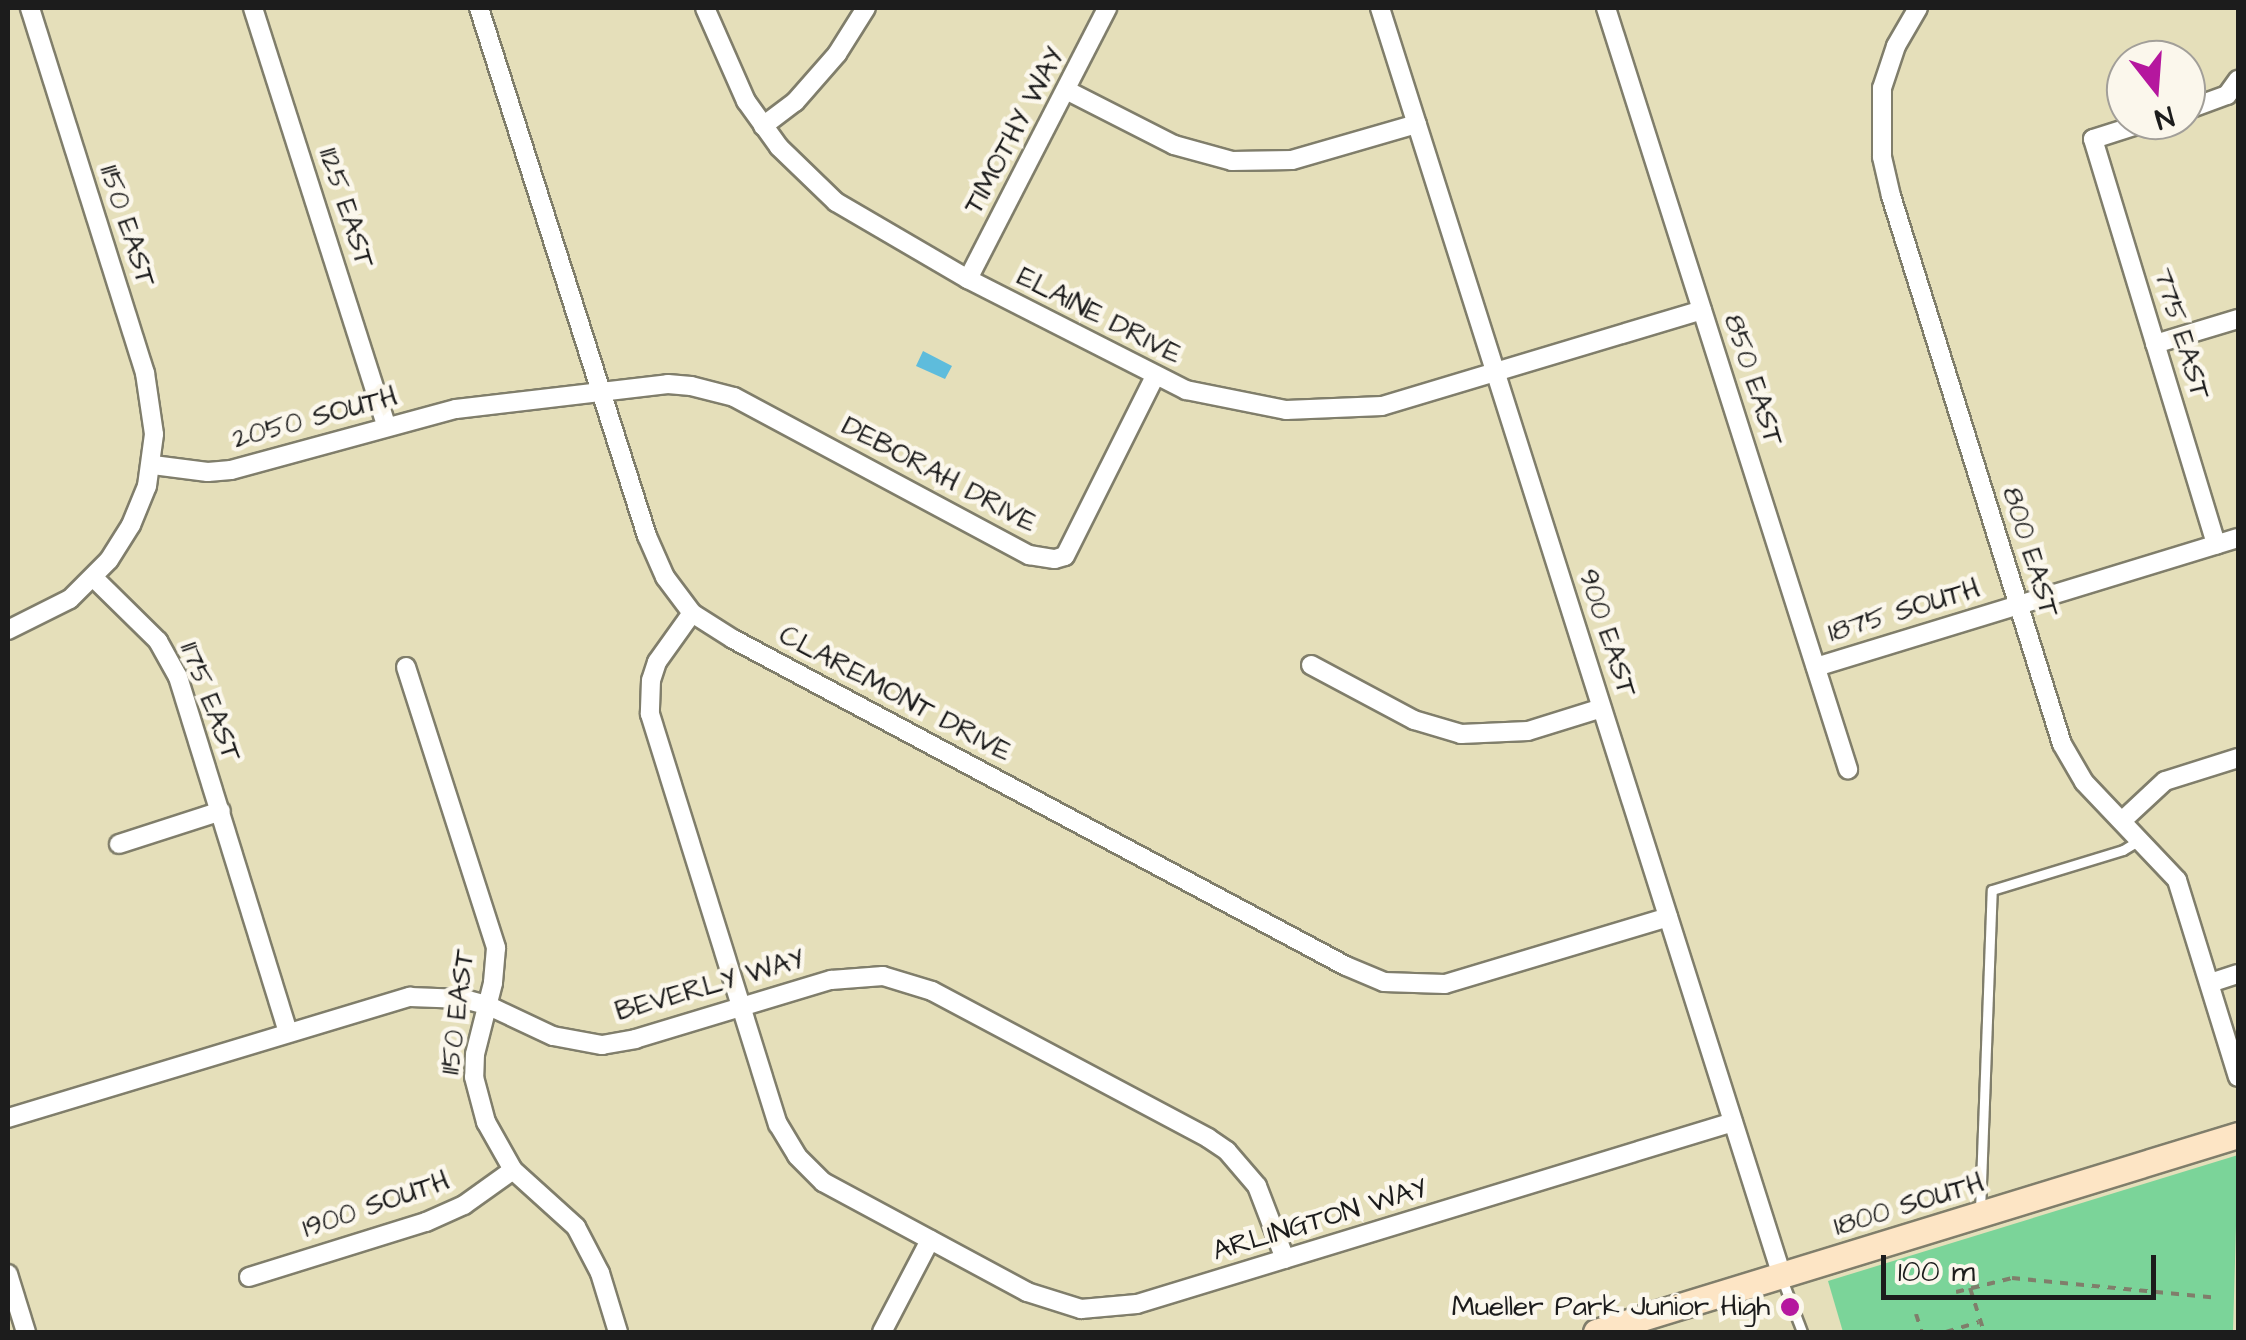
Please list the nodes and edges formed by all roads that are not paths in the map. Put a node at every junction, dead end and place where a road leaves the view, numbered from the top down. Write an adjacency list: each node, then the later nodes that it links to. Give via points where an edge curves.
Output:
1 (30, 8): 24 (street, 1150 EAST, via 145,373)
2 (253, 8): 23 (street, 1125 EAST)
3 (479, 8): 22 (street, CLAREMONT DRIVE)
4 (705, 8): 14 (street, ELAINE DRIVE, via 732,76)
5 (866, 8): 14 (street, via 827,66)
6 (1107, 8): 11 (street, TIMOTHY WAY)
7 (1380, 8): 13 (street, 900 EAST)
8 (1606, 8): 17 (street, 850 EAST)
9 (1918, 8): 28 (street, 800 EAST, via 1882,88 1882,157)
10 (2236, 84): 12 (street)
11 (1068, 91): 13 (street, via 1174,145 1232,161 1292,160); 16 (street, TIMOTHY WAY)
12 (2206, 100)
13 (1417, 124): 20 (street, 900 EAST)
14 (762, 126): 16 (street, ELAINE DRIVE, via 836,202)
15 (2106, 135): 19 (street, 775 EAST, via 2093,139)
16 (968, 279): 21 (street, ELAINE DRIVE)
17 (1702, 310): 20 (street, ELAINE DRIVE); 33 (street, 850 EAST)
18 (2238, 318): 19 (street)
19 (2155, 344): 26 (street, 775 EAST)
20 (1496, 375): 21 (street, ELAINE DRIVE, via 1412,400 1319,411 1252,406); 34 (street, 900 EAST)
21 (1154, 378): 22 (street, DEBORAH DRIVE, via 1065,556 1055,559 1029,554 734,397 668,384)
22 (601, 391): 23 (street, 2050 SOUTH, via 456,409); 29 (street, CLAREMONT DRIVE, via 655,557)
23 (386, 426): 24 (street, 2050 SOUTH, via 231,470)
24 (153, 465): 27 (street, via 131,525)
25 (2238, 538): 26 (street, 1875 SOUTH)
26 (2216, 545): 28 (street, 1875 SOUTH)
27 (94, 578): 30 (street, via 57,608); 37 (street, 1175 EAST, via 169,659)
28 (2017, 606): 33 (street, 1875 SOUTH); 38 (street, 800 EAST, via 2068,758)
29 (692, 612): 41 (street, CLAREMONT DRIVE, via 1384,982 1445,984); 45 (street, ARLINGTON WAY, via 658,662 650,714)
30 (8, 630)
31 (1311, 665): 34 (street, via 1414,720 1461,734 1528,731)
32 (406, 666): 44 (street, 1150 EAST, via 492,932 497,964)
33 (1816, 667): 36 (street, 850 EAST)
34 (1602, 708): 41 (street, 900 EAST)
35 (2238, 758): 38 (street, via 2165,781)
36 (1848, 769)
37 (221, 811): 40 (street); 46 (street, 1175 EAST)
38 (2123, 820): 39 (street, 800 EAST)
39 (2141, 839): 43 (street, 800 EAST, via 2176,880); 52 (lane, via 1992,890)
40 (119, 844)
41 (1668, 917): 49 (street, 900 EAST)
42 (2238, 974): 43 (street)
43 (2210, 983): 47 (street, 800 EAST)
44 (487, 1005): 45 (street, BEVERLY WAY, via 553,1036 602,1044); 46 (street, BEVERLY WAY, via 443,995 410,997); 51 (street, 1150 EAST, via 474,1077 486,1122)
45 (740, 1006): 53 (street, ARLINGTON WAY, via 771,1107 798,1156 838,1192); 54 (street, BEVERLY WAY, via 849,976 916,984 1227,1152 1256,1186)
46 (288, 1032): 48 (street, BEVERLY WAY)
47 (2238, 1078)
48 (8, 1118)
49 (1733, 1122): 54 (street, ARLINGTON WAY); 56 (street, 900 EAST)
50 (2238, 1135): 52 (main road, 1800 SOUTH)
51 (513, 1170): 57 (street, 1900 SOUTH, via 426,1222); 59 (street, 1150 EAST, via 576,1227 600,1273)
52 (1980, 1214): 56 (main road, 1800 SOUTH)
53 (930, 1240): 54 (street, ARLINGTON WAY, via 1045,1300 1082,1310 1137,1304); 60 (street)
54 (1284, 1259)
55 (8, 1274): 58 (street)
56 (1782, 1276): 61 (main road, 1800 SOUTH); 62 (lane)
57 (249, 1277)
58 (26, 1332)
59 (618, 1332)
60 (882, 1332)
61 (1596, 1332)
62 (1802, 1332)

